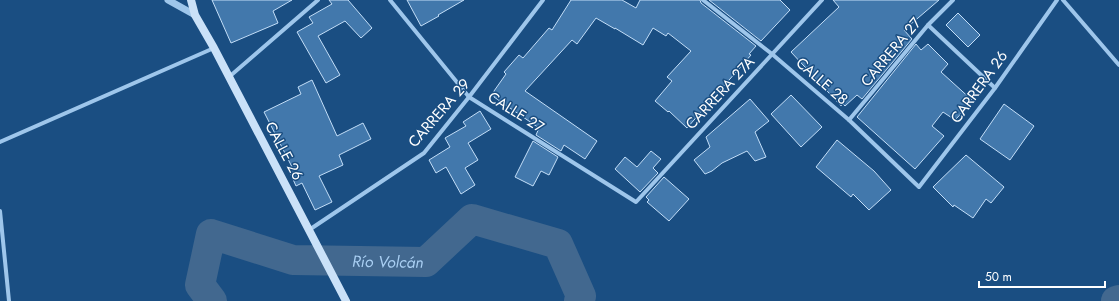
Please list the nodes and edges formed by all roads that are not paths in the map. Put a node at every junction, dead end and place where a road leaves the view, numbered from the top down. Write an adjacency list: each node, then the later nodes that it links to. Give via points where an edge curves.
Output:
1 (168, 0): 11 (street)
2 (191, 0): 11 (main road, CALLE 26)
3 (318, 0): 16 (street)
4 (390, 0): 18 (street, CALLE 27)
5 (543, 0): 18 (street, CARRERA 29)
6 (703, 0): 14 (street, CALLE 28)
7 (822, 0): 14 (street, CARRERA 27A)
8 (953, 0): 12 (street, CARRERA 27)
9 (1057, 0): 17 (street, CARRERA 26)
10 (1063, 0): 15 (street)
11 (195, 15): 13 (main road, CALLE 26)
12 (928, 25): 17 (street); 19 (street, CARRERA 27)
13 (214, 48): 16 (main road, CALLE 26); 20 (street)
14 (772, 54): 19 (street, CALLE 28); 22 (street, CARRERA 27A)
15 (1119, 65)
16 (229, 77): 24 (main road, CALLE 26)
17 (995, 88): 21 (street, CARRERA 26)
18 (469, 97): 22 (street, CALLE 27); 24 (street, CARRERA 29, via 424,153)
19 (849, 120): 21 (street, CALLE 28)
20 (0, 142)
21 (919, 187)
22 (636, 202)
23 (0, 211): 26 (street)
24 (309, 230): 25 (main road, CALLE 26)
25 (344, 297)
26 (9, 301)

